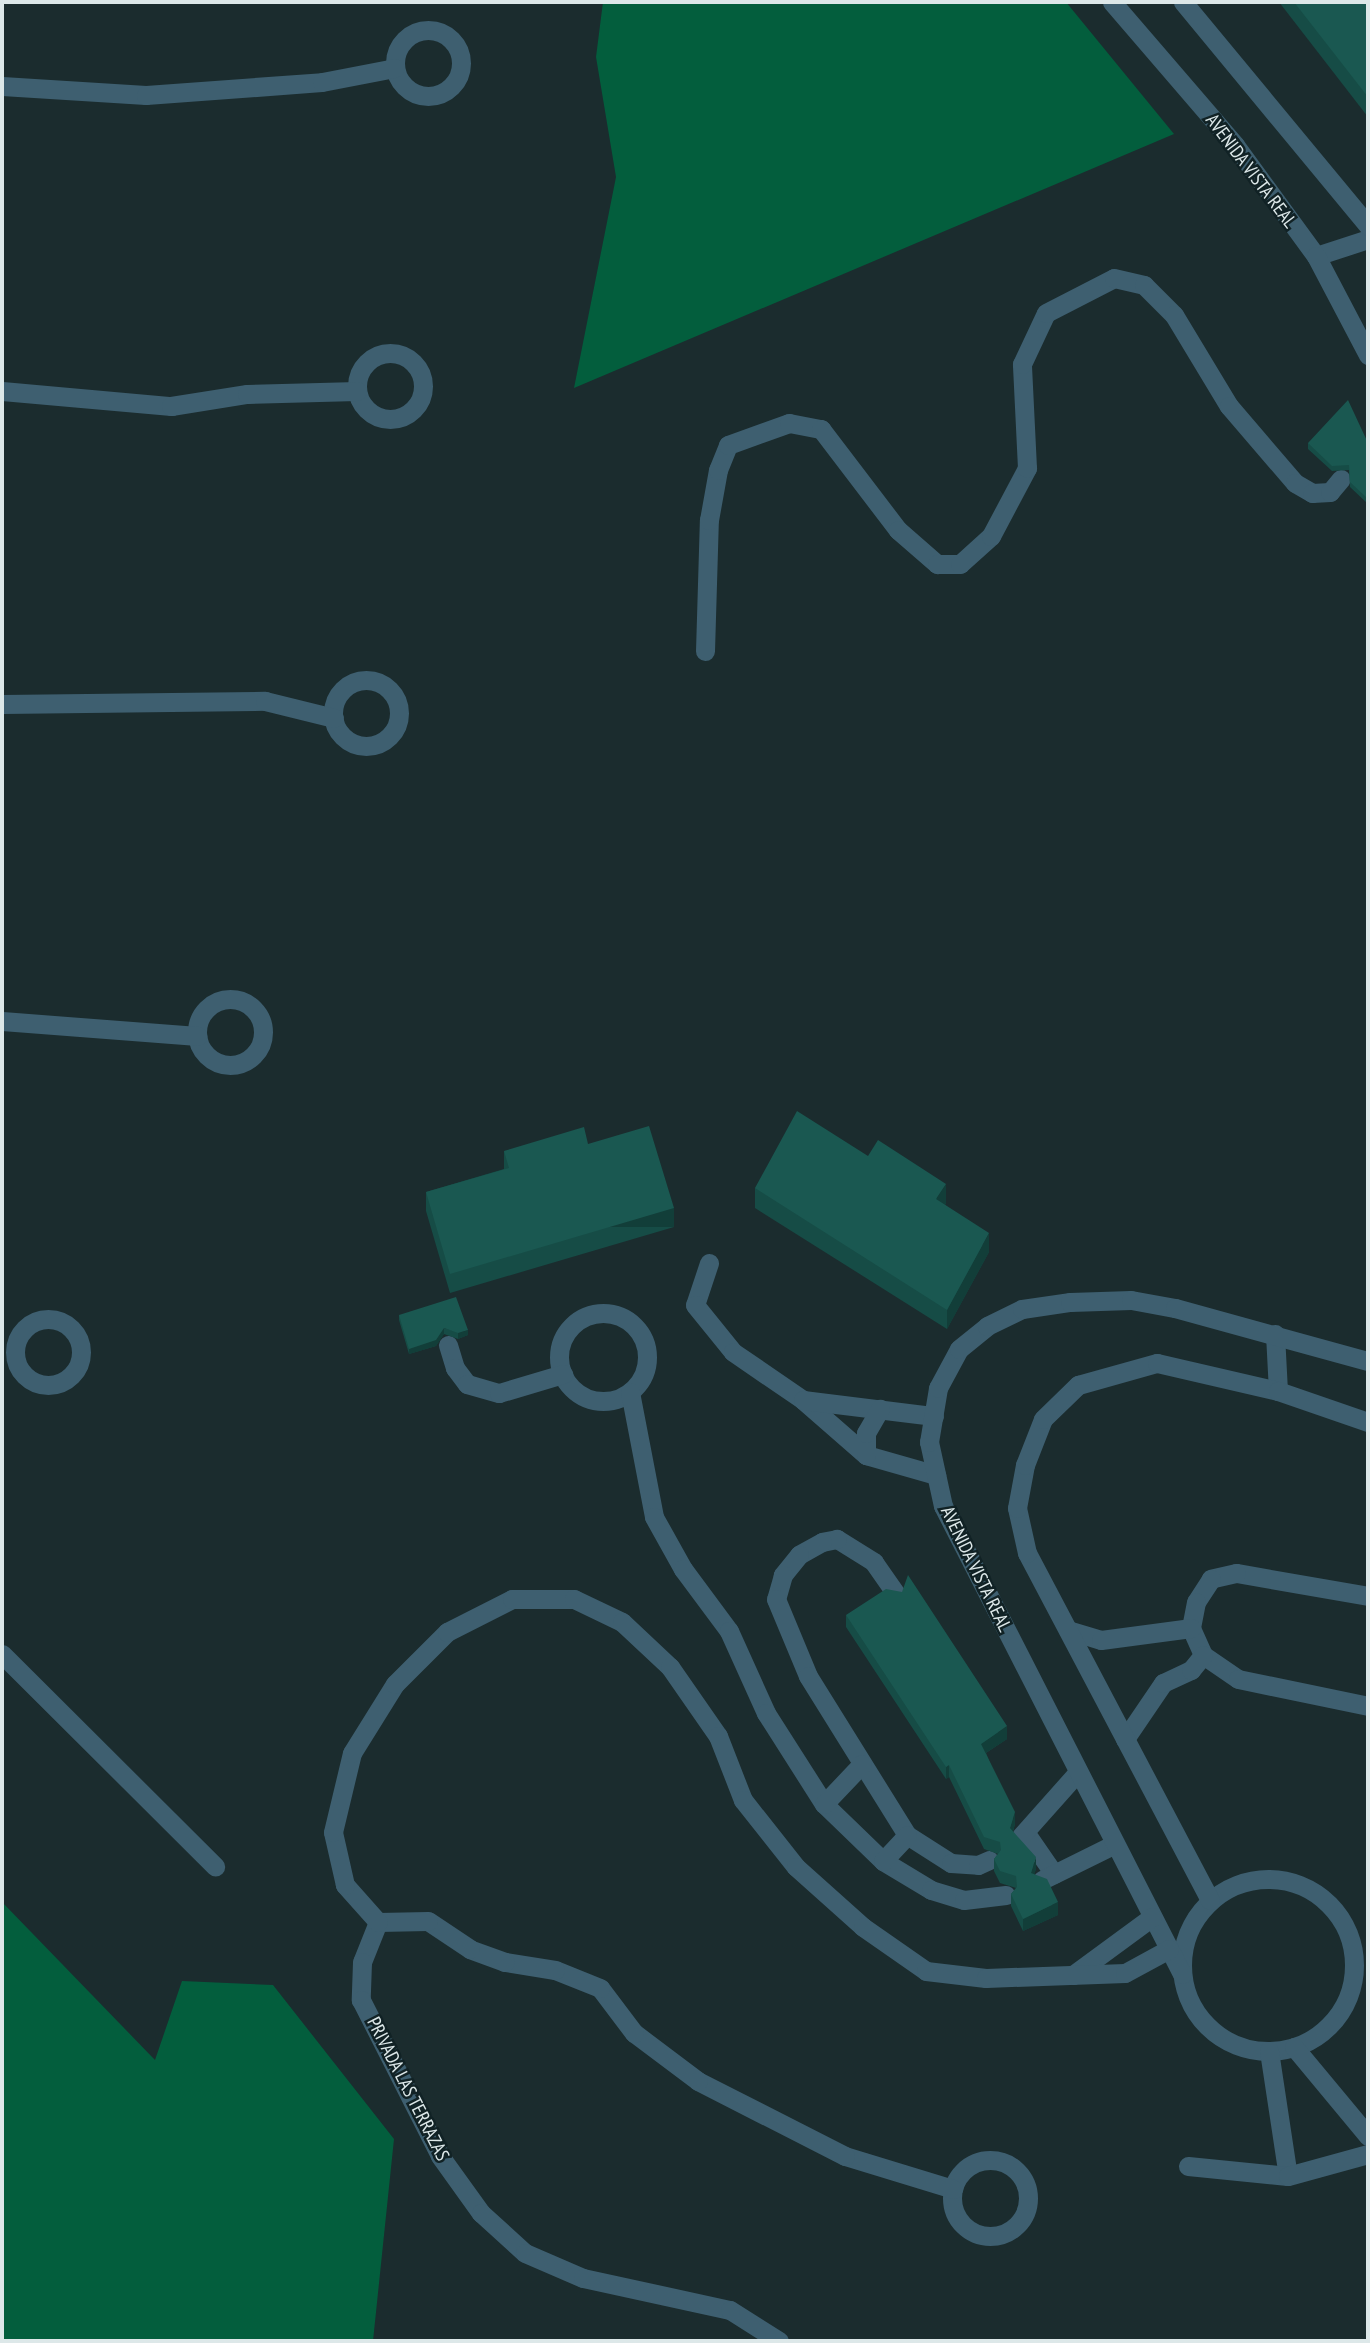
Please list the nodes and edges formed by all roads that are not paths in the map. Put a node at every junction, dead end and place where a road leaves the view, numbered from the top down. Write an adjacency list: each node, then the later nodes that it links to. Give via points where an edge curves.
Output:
1 (1112, 2): 7 (street, AVENIDA VISTA REAL, via 1235,145)
2 (1183, 2): 5 (street)
3 (395, 68): 4 (street, via 322,82 146,94)
4 (2, 86)
5 (1368, 226)
6 (1368, 239): 7 (street)
7 (1315, 256): 8 (street, AVENIDA VISTA REAL)
8 (1368, 355)
9 (2, 391): 10 (street, via 170,406 247,394)
10 (357, 391)
11 (1336, 485): 12 (street, via 1311,493 1296,483 1228,406 1174,315 1144,285 1114,278 1046,313 1022,364 1027,468 991,536 960,564 937,564 898,530 821,429 789,422 728,445 718,470 709,520)
12 (705, 651)
13 (2, 704): 14 (street, via 265,701)
14 (334, 718)
15 (2, 1021): 16 (street)
16 (197, 1036)
17 (709, 1263): 24 (street, via 695,1305 733,1352)
18 (1275, 1334): 20 (street, AVENIDA VISTA REAL); 22 (street); 26 (street, AVENIDA VISTA REAL, via 1131,1300 1070,1301 1022,1310 987,1326 959,1349 938,1388)
19 (448, 1345): 21 (street, via 455,1368 467,1384 499,1393)
20 (1368, 1361)
21 (563, 1374): 23 (street, via 573,1392 601,1403); 23 (street, via 559,1364 566,1333 590,1313 621,1313 644,1334 647,1365)
22 (1278, 1391): 27 (street); 33 (street, via 1157,1363 1078,1385 1043,1419 1017,1508 1027,1553)
23 (630, 1392): 40 (street, via 654,1517 683,1569 729,1631 766,1713)
24 (803, 1400): 25 (street); 28 (street)
25 (880, 1409): 26 (street); 28 (street, via 866,1433)
26 (934, 1416): 29 (street, AVENIDA VISTA REAL, via 929,1442)
27 (1368, 1422)
28 (866, 1455): 29 (street)
29 (936, 1475): 39 (street, AVENIDA VISTA REAL, via 943,1506 971,1566)
30 (896, 1594): 38 (street, via 874,1562 837,1539 799,1555 783,1576 776,1599 808,1676)
31 (1368, 1597): 32 (street, via 1236,1573 1211,1579 1196,1602)
32 (1191, 1628): 33 (street, via 1101,1640); 35 (street)
33 (1068, 1630): 37 (street)
34 (2, 1654): 45 (street)
35 (1203, 1655): 36 (street, via 1238,1679); 37 (street, via 1191,1670 1163,1683)
36 (1368, 1706)
37 (1125, 1739): 47 (street)
38 (862, 1764): 40 (street); 41 (street)
39 (1079, 1772): 42 (street, AVENIDA VISTA REAL); 42 (street, via 1023,1834 1048,1877)
40 (824, 1804): 44 (street)
41 (906, 1835): 43 (street, via 951,1863 978,1865); 44 (street)
42 (1115, 1844): 48 (street, AVENIDA VISTA REAL)
43 (989, 1860)
44 (883, 1861): 46 (street, via 932,1889 964,1900)
45 (215, 1866)
46 (1006, 1895)
47 (1210, 1900): 51 (street, via 1184,1947); 53 (street, via 1234,1886 1261,1879 1289,1882 1315,1892 1335,1911 1349,1936 1355,1963 1351,1990 1338,2015 1319,2035)
48 (1153, 1917): 50 (street, AVENIDA VISTA REAL); 52 (street)
49 (378, 1922): 52 (street, via 345,1885 333,1832 359,1742 395,1684 447,1632 512,1599 574,1599 622,1622 670,1667 718,1736 743,1800 796,1867 863,1927 926,1971 986,1978); 59 (street, via 428,1921 470,1949 505,1962 555,1970 600,1989 634,2033 698,2081 845,2156); 60 (street, PRIVADA LAS TERRAZAS, via 362,1962 361,2000 440,2156 481,2213 525,2253 583,2278 730,2310)
50 (1169, 1949): 51 (street, AVENIDA VISTA REAL); 52 (street, via 1125,1973)
51 (1182, 1974): 54 (street, via 1189,2000 1203,2021 1245,2048)
52 (1073, 1975)
53 (1294, 2047): 54 (street); 55 (street)
54 (1269, 2051): 58 (street)
55 (1368, 2136)
56 (1368, 2154): 58 (street)
57 (1188, 2166): 58 (street)
58 (1288, 2176)
59 (953, 2189)
60 (779, 2341)

